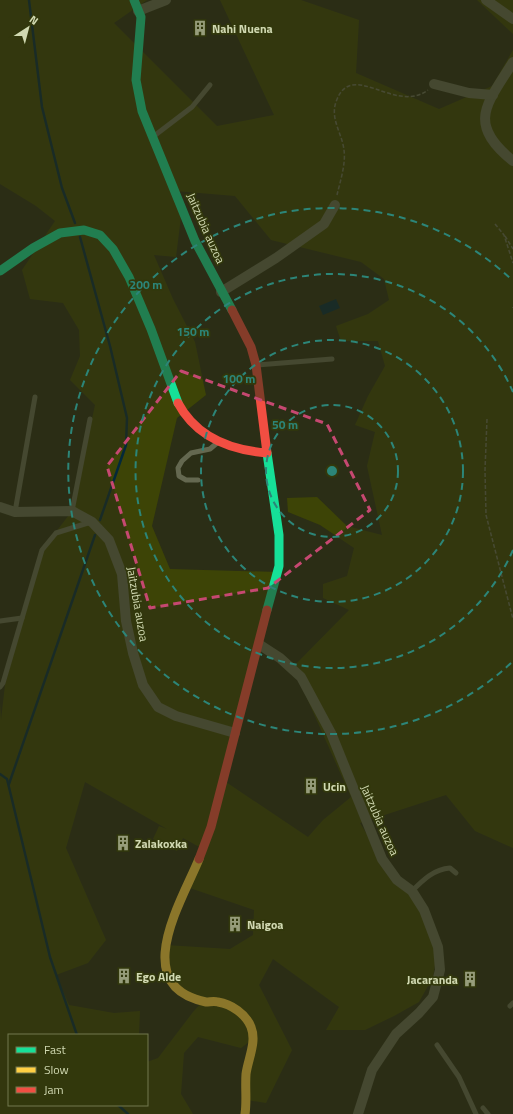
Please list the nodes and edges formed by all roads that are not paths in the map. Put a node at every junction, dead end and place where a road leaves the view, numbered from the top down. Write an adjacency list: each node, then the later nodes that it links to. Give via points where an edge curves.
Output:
1 (134, 0): 4 (street, Jaitzubia auzoa)
2 (166, 0): 4 (street)
3 (486, 0): 5 (street)
4 (138, 11): 10 (street, Jaitzubia auzoa, via 140,17 136,80 142,111)
5 (513, 19)
6 (513, 62): 9 (street)
7 (434, 84): 9 (street, via 469,94)
8 (210, 85): 10 (lane, via 192,107)
9 (493, 96): 11 (street, via 486,107 485,127 499,150)
10 (153, 137): 14 (street, Jaitzubia auzoa, via 195,241)
11 (513, 160)
12 (335, 205): 14 (street, via 324,224)
13 (0, 271): 19 (street, via 66,231 84,230 99,234 121,261 154,336 176,398 187,417)
14 (221, 292): 16 (street, Jaitzubia auzoa, via 251,347)
15 (332, 359): 16 (lane)
16 (256, 365): 20 (street, Jaitzubia auzoa)
17 (35, 397): 24 (lane)
18 (90, 419): 23 (lane)
19 (217, 443): 20 (street, via 234,450); 21 (lane, via 210,449 191,453 178,468 180,476 186,480)
20 (268, 453): 28 (street, Jaitzubia auzoa, via 279,534 280,566)
21 (198, 480)
22 (0, 507): 24 (street, Jaitzubia auzoa)
23 (72, 511): 24 (street, Jaitzubia auzoa); 25 (street, Jaitzubia auzoa)
24 (14, 512)
25 (92, 522): 26 (lane, via 56,533 42,550); 30 (street, Jaitzubia auzoa, via 109,540 122,574 126,621 143,685 158,707 176,716)
26 (22, 618): 27 (lane); 29 (lane)
27 (0, 622)
28 (260, 645): 30 (street, Jaitzubia auzoa); 32 (street, Jaitzubia auzoa, via 280,658 301,677 331,733 382,859 397,880)
29 (0, 687)
30 (235, 733): 35 (street, Jaitzubia auzoa, via 203,849 175,913 165,945 165,968 172,983 188,993 203,1001 219,1002 236,1009 246,1017 254,1039 246,1074)
31 (456, 873): 32 (lane, via 450,868 440,869)
32 (412, 891): 36 (street, Jaitzubia auzoa, via 424,910 438,947 440,970 433,997 396,1034 372,1070)
33 (437, 1045): 37 (lane, via 459,1077)
34 (483, 1108): 38 (lane)
35 (245, 1114)
36 (358, 1114)
37 (476, 1114)
38 (488, 1114)

